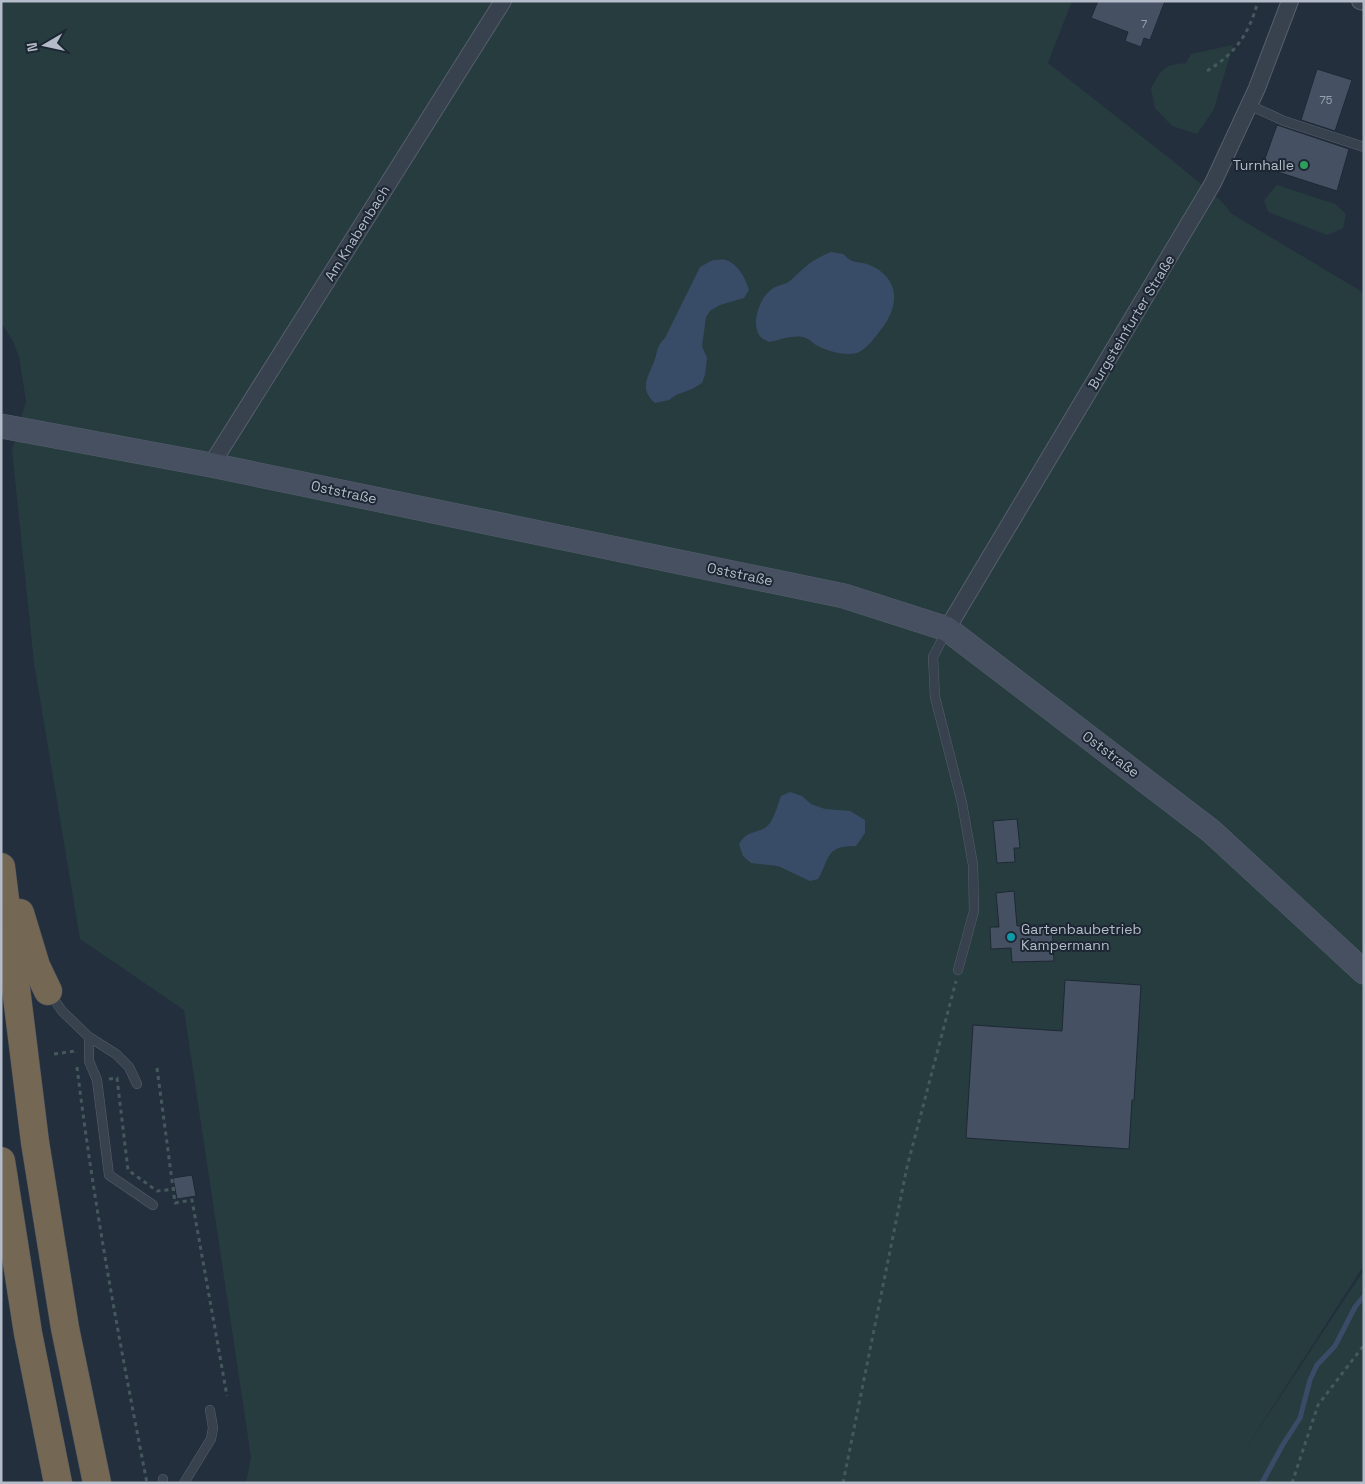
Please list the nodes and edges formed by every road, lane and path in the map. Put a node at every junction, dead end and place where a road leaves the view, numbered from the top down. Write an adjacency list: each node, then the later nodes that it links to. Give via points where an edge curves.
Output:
1 (503, 1): 8 (street, Am Knabenbach)
2 (1258, 1): 4 (path, via 1252,23 1240,43)
3 (1290, 1): 5 (street, Burgsteinfurter Straße)
4 (1207, 71)
5 (1249, 105): 6 (lane, via 1284,121); 9 (street, Burgsteinfurter Straße, via 1213,183)
6 (1364, 147)
7 (1, 426): 8 (street, Oststraße)
8 (211, 465): 9 (street, Oststraße, via 844,596)
9 (947, 629): 12 (lane, via 934,657 935,697 962,803 973,865 974,911); 13 (street, Oststraße, via 1211,831)
10 (1, 854): 14 (highway, via 36,966)
11 (1, 868): 28 (highway, via 36,1151 65,1328)
12 (958, 970): 31 (path, via 907,1167)
13 (1364, 972)
14 (48, 991): 15 (lane)
15 (89, 1037): 18 (lane, via 89,1061); 20 (lane, via 116,1054 129,1067)
16 (54, 1054): 19 (path, via 76,1051)
17 (157, 1068): 22 (path)
18 (97, 1080): 19 (path); 22 (path, via 117,1078 128,1170 157,1191); 23 (lane, via 109,1175)
19 (79, 1082): 29 (path, via 110,1294)
20 (137, 1084)
21 (1, 1161): 27 (highway, via 28,1334)
22 (174, 1189): 25 (path, via 175,1203 192,1200)
23 (153, 1205)
24 (1364, 1345): 32 (path, via 1318,1405)
25 (227, 1396)
26 (210, 1410): 30 (lane, via 211,1439)
27 (58, 1483)
28 (97, 1483)
29 (147, 1483)
30 (184, 1483)
31 (843, 1483)
32 (1292, 1483)

